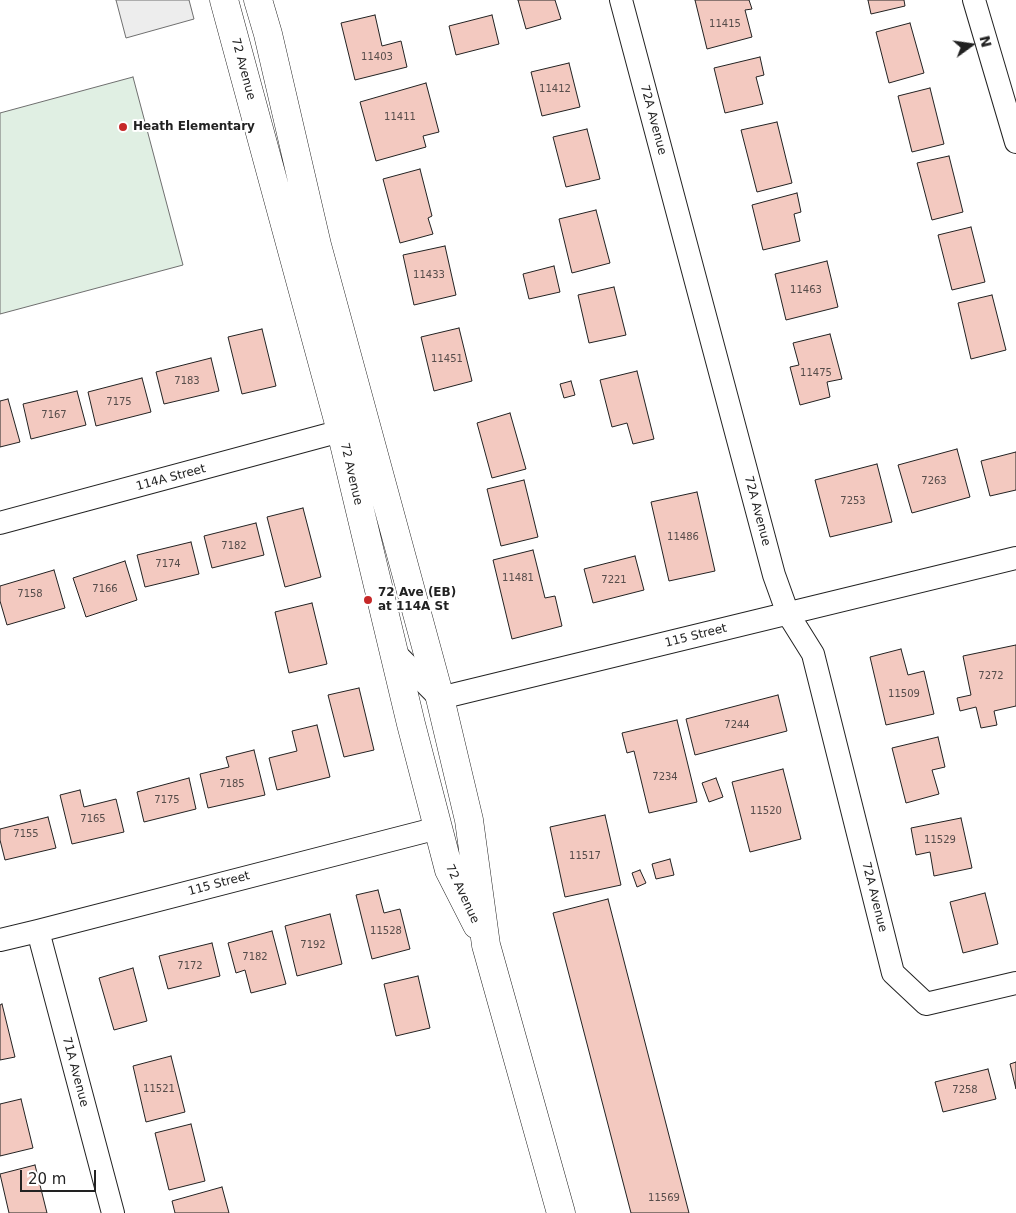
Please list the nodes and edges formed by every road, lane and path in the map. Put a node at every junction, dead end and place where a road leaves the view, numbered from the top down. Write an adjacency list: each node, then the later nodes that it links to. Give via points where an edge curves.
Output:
1 (224, 0): 6 (main road, 72 Avenue)
2 (258, 0): 11 (main road, 72 Avenue, via 317,245)
3 (621, 0): 9 (street, 72A Avenue, via 769,558)
4 (974, 0): 5 (street)
5 (1016, 142)
6 (341, 431): 7 (street, 114A Street); 10 (main road, 72 Avenue)
7 (0, 523)
8 (1016, 558): 9 (street, 115 Street)
9 (788, 614): 11 (street, 115 Street); 16 (street, 72A Avenue, via 813,654 893,973 926,1004)
10 (393, 651): 11 (street); 12 (main road, 72 Avenue)
11 (440, 698): 15 (main road, 72 Avenue, via 469,820)
12 (438, 828): 13 (street, 115 Street); 15 (main road, 72 Avenue, via 449,870)
13 (38, 931): 14 (street, 115 Street); 17 (street, 71A Avenue)
14 (0, 940)
15 (486, 945): 18 (main road, 72 Avenue)
16 (1016, 983)
17 (113, 1213)
18 (561, 1213)

